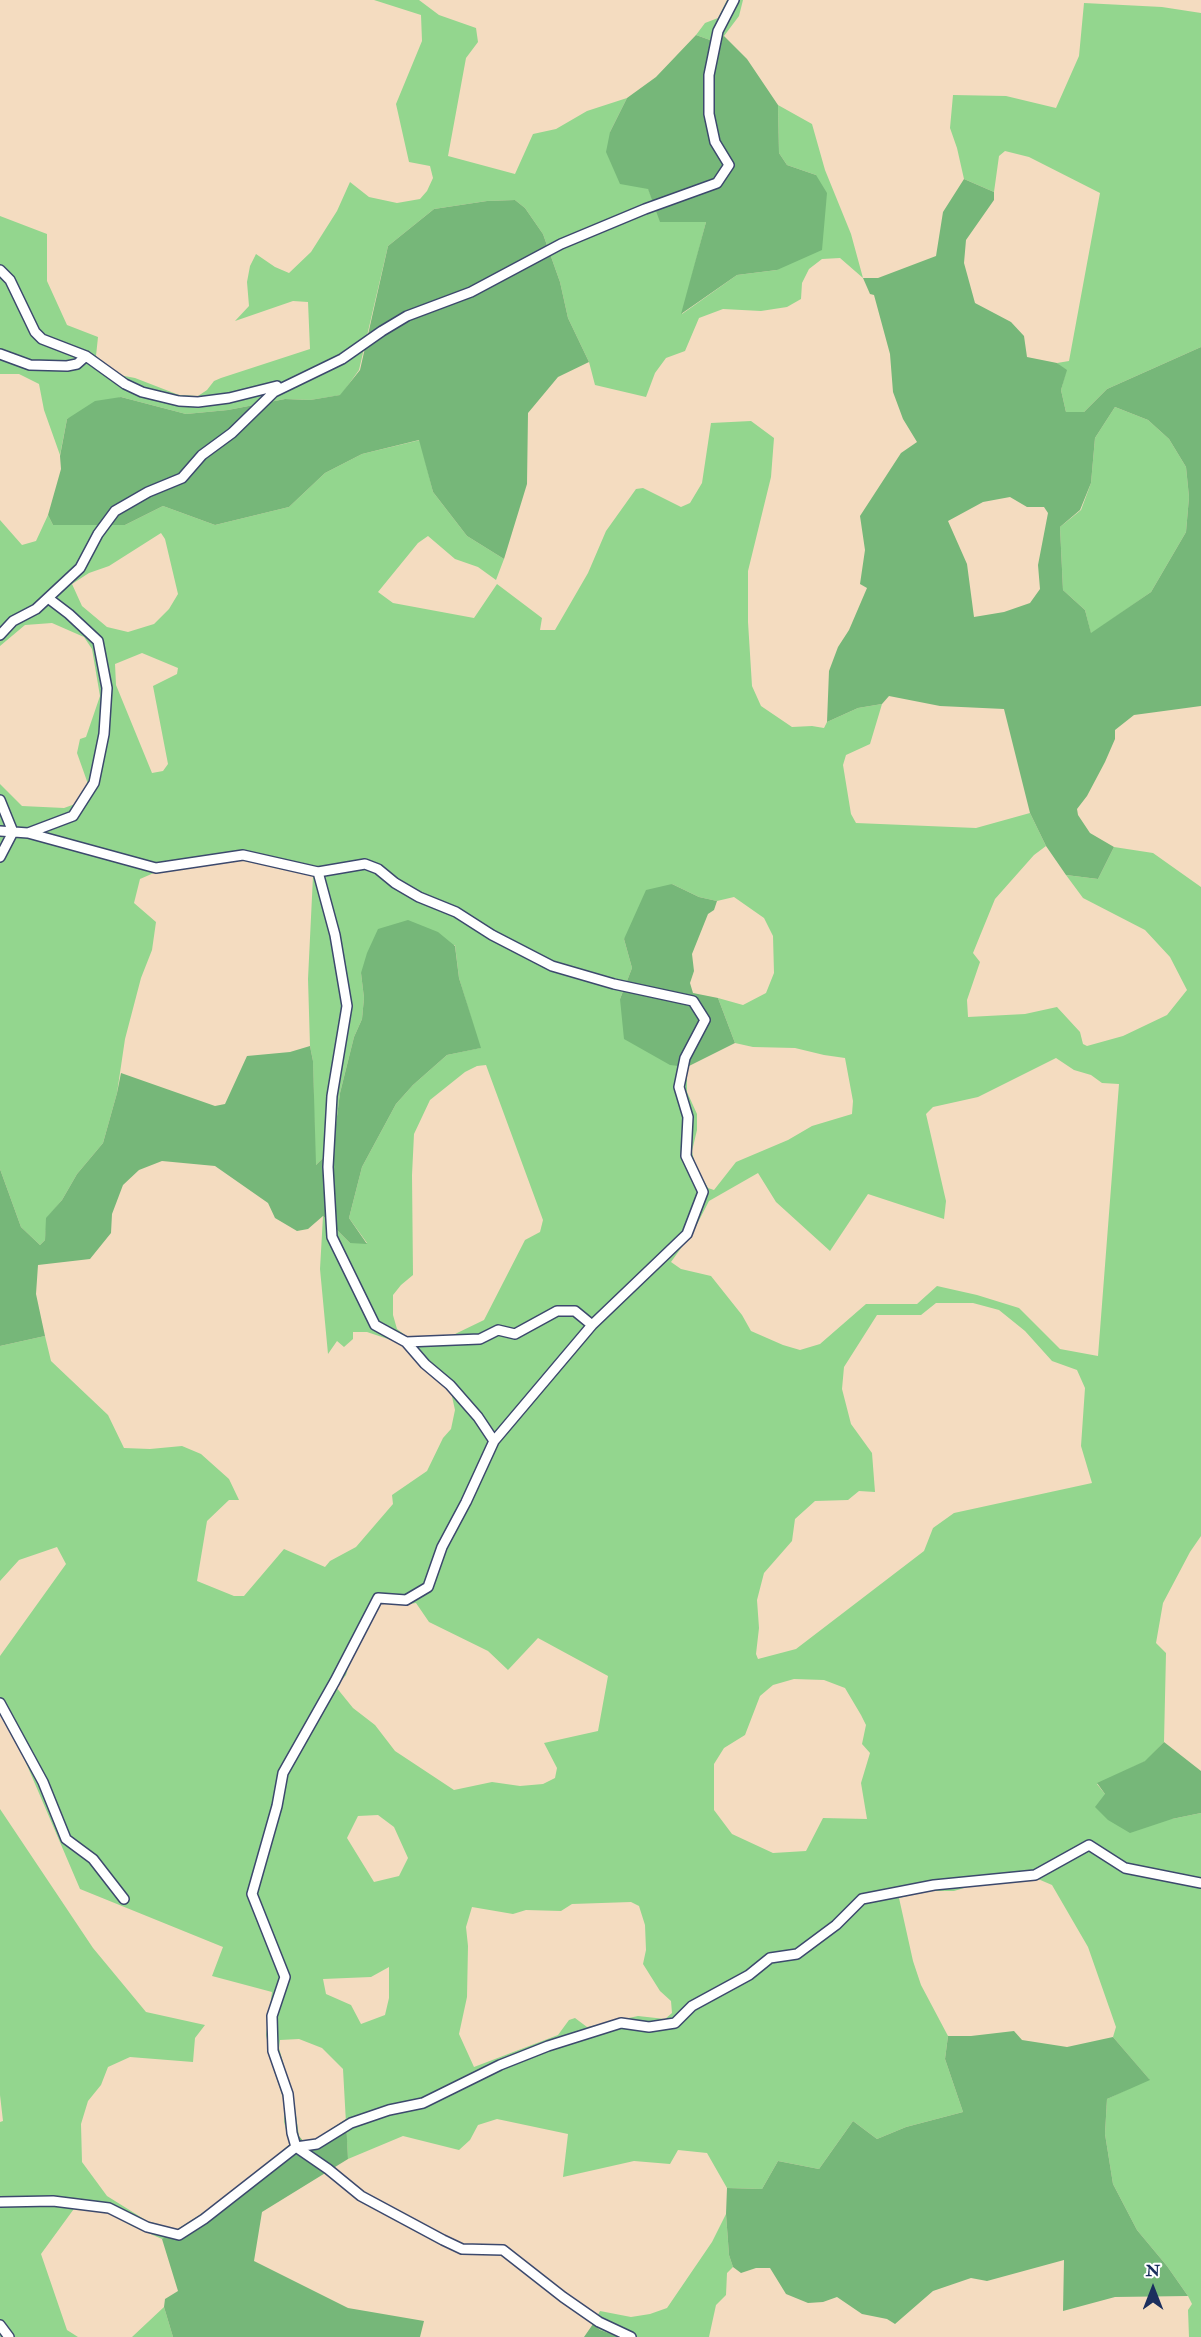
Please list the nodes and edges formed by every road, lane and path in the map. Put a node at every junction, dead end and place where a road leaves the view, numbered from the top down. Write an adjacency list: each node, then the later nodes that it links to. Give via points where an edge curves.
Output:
1 (734, 0): 5 (street, via 718,31 709,75 709,114 715,142 729,165 717,183 561,244 471,292 407,316 342,359)
2 (0, 270): 4 (street, via 10,280 35,332 42,339)
3 (0, 354): 4 (street, via 30,365 67,366)
4 (86, 356): 5 (street, via 125,384 179,401 230,398)
5 (290, 383): 6 (street, via 274,392 232,433 202,455 182,478 115,511 80,568)
6 (48, 598): 7 (street); 11 (street, via 98,641 107,687 104,734 94,783 73,816)
7 (0, 634)
8 (0, 800): 10 (street)
9 (0, 831): 10 (street)
10 (13, 832): 11 (street); 12 (street)
11 (28, 833): 13 (street, via 156,868 243,855)
12 (0, 857)
13 (318, 872): 14 (street, via 364,864 378,869 419,897 456,912 552,966 693,1001 705,1020 685,1058 679,1087 688,1117 686,1156 703,1192 687,1234); 15 (street, via 335,935 347,1006 332,1096 328,1167 332,1237 375,1325)
14 (592, 1325): 15 (street, via 575,1311 557,1311 515,1334 498,1330 480,1339); 16 (street)
15 (406, 1342): 16 (street, via 478,1417)
16 (494, 1441): 20 (street, via 442,1547 428,1587 406,1600 378,1598 283,1773 252,1894 285,1977 272,2016 273,2050 288,2094)
17 (0, 1703): 19 (street, via 43,1782 66,1839 93,1859)
18 (1201, 1882): 20 (street, via 1125,1868 1089,1845 1035,1875 934,1885 862,1899 836,1925 797,1953 770,1958 749,1975 692,2006 675,2023 649,2027 621,2023 548,2046 423,2103 351,2123 317,2144)
19 (124, 1899)
20 (296, 2147): 21 (street, via 179,2235 147,2227 109,2208 53,2201); 24 (street, via 361,2196 443,2240 462,2249 503,2250 599,2322)
21 (0, 2202)
22 (0, 2325): 23 (street)
23 (9, 2337)
24 (630, 2337)

